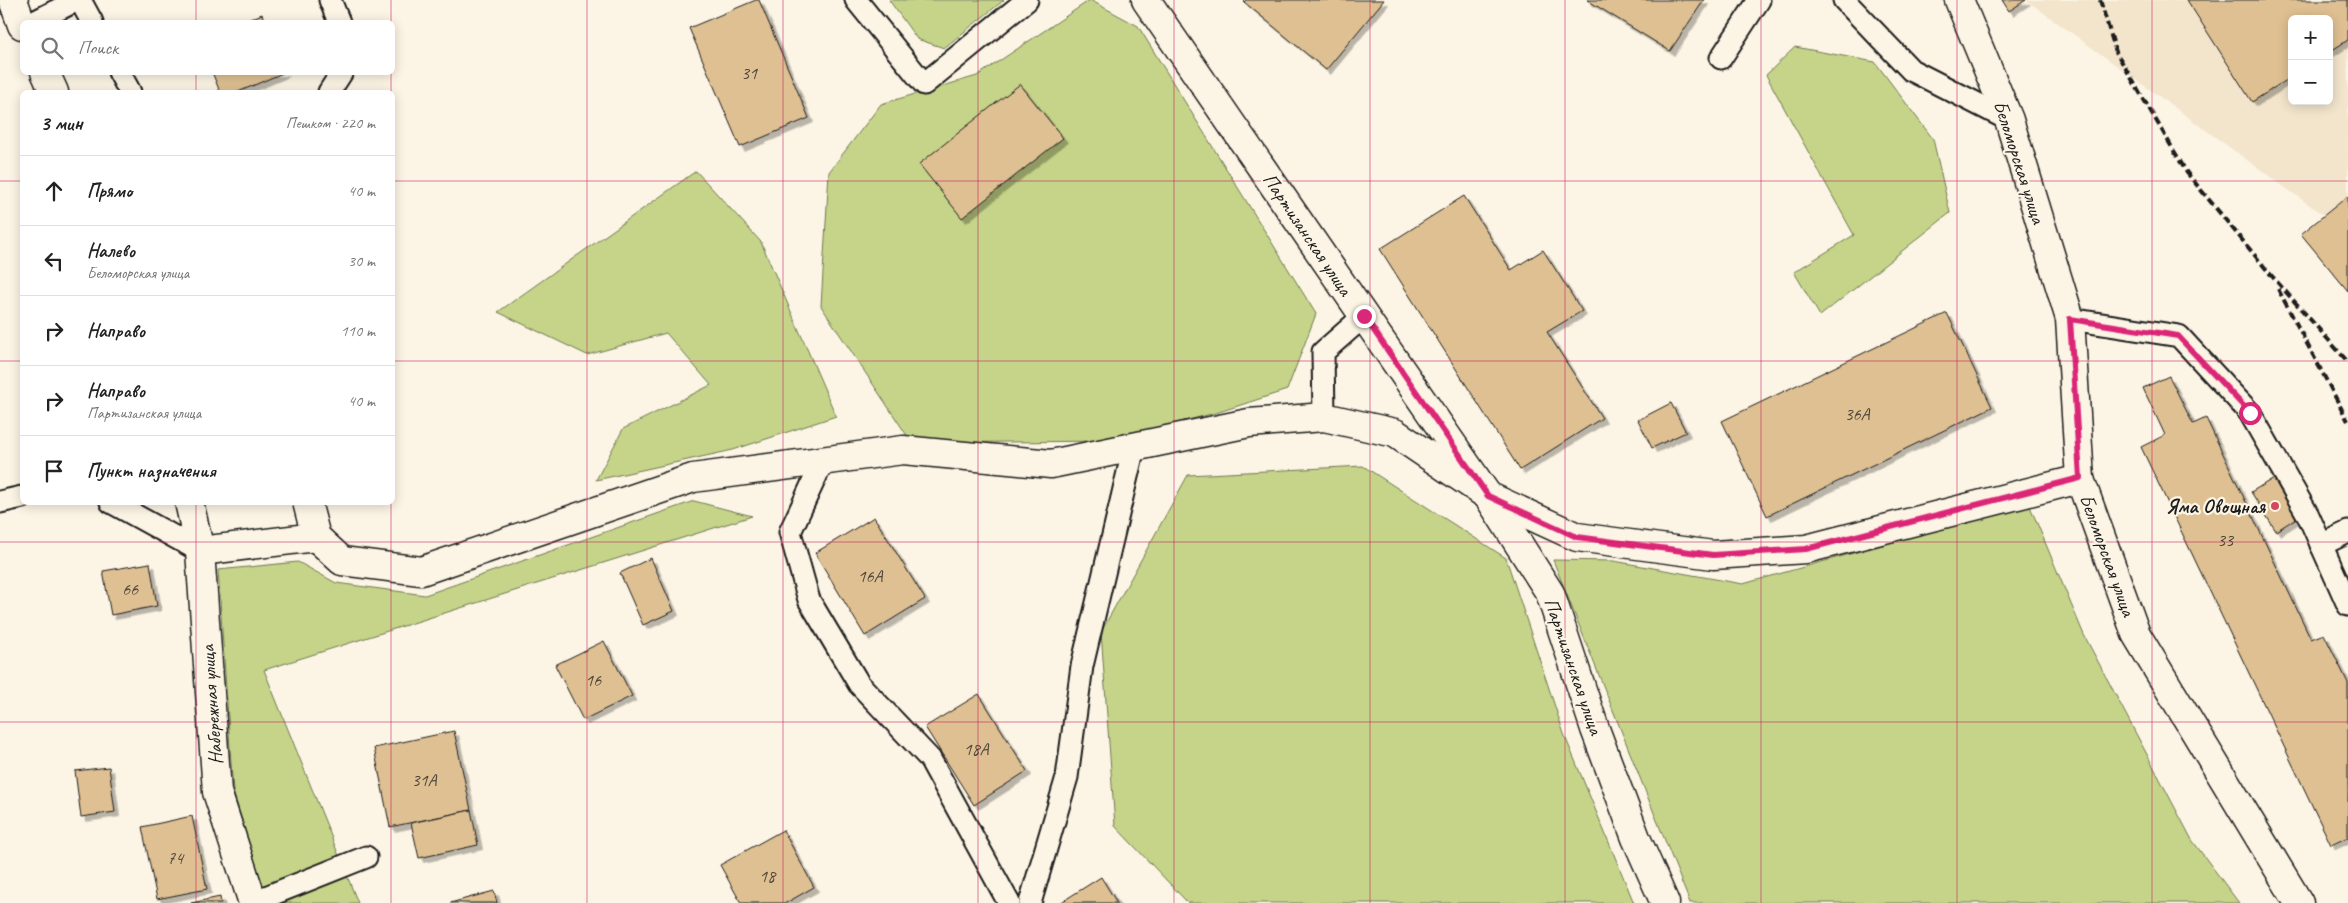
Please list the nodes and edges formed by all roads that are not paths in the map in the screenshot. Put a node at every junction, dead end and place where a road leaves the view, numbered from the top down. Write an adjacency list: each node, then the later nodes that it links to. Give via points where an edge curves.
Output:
1 (13, 0): 10 (street)
2 (78, 0): 11 (lane); 12 (lane)
3 (330, 0): 13 (lane)
4 (856, 0): 5 (lane, via 924,84)
5 (1027, 0)
6 (1146, 0): 22 (street, Партизанская улица)
7 (1759, 0): 14 (lane)
8 (1844, 0): 21 (lane, via 1911,70)
9 (1959, 0): 21 (street, Беломорская улица)
10 (20, 20)
11 (38, 20)
12 (91, 20)
13 (338, 20)
14 (1721, 58)
15 (46, 75): 18 (street)
16 (121, 75): 19 (lane)
17 (340, 75): 20 (lane)
18 (53, 90)
19 (129, 90)
20 (331, 90)
21 (2009, 120): 23 (street, Беломорская улица)
22 (1364, 316): 24 (lane, via 1323,352); 28 (street, Партизанская улица)
23 (2070, 319): 27 (street, Беломорская улица); 36 (lane, via 2178,336 2250,413 2308,515)
24 (1324, 417): 25 (street, via 1249,423); 28 (street, via 1395,433)
25 (1134, 447): 26 (street, via 1051,464 903,450); 42 (lane, via 1082,666 1067,776)
26 (823, 461): 35 (street, via 693,478 421,571 342,561); 41 (lane, via 790,532 809,600 859,684 930,759)
27 (2080, 478): 28 (street, via 1806,549 1713,555 1577,537); 44 (street, Беломорская улица, via 2136,634)
28 (1488, 496): 43 (street, Партизанская улица, via 1550,592 1595,729 1636,838)
29 (20, 498): 30 (lane)
30 (0, 502)
31 (116, 505): 37 (lane)
32 (190, 505): 37 (street, Набережная улица)
33 (308, 505): 35 (street)
34 (2348, 532): 36 (lane)
35 (316, 537): 37 (street)
36 (2321, 546): 38 (lane)
37 (200, 551): 40 (street, Набережная улица, via 217,792)
38 (2348, 605)
39 (366, 857): 40 (lane)
40 (253, 902)
41 (1009, 903)
42 (1030, 903)
43 (1665, 903)
44 (2299, 903)

